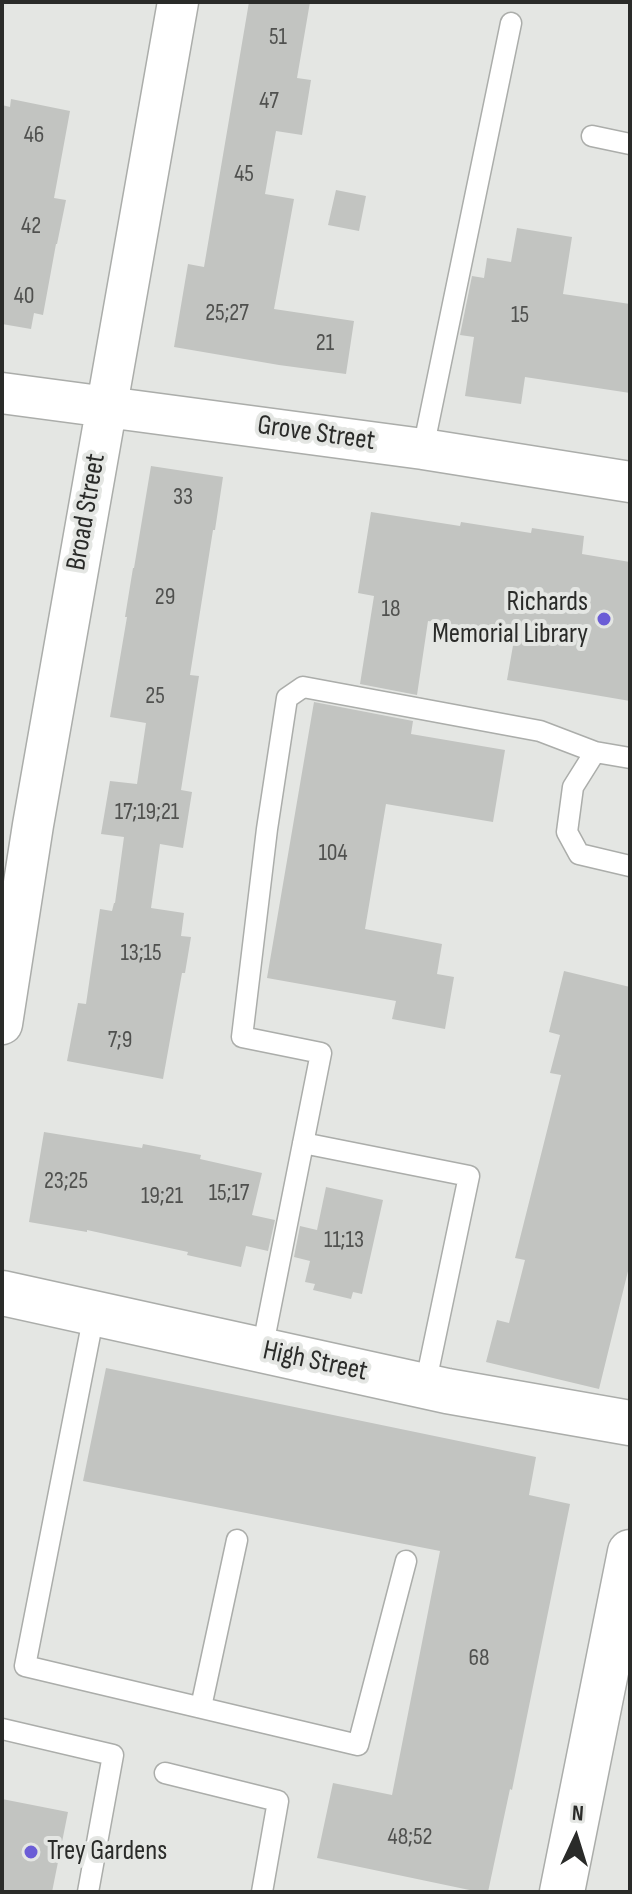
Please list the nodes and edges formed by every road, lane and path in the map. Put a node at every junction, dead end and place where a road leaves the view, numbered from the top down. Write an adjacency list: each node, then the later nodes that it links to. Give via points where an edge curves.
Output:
1 (178, 2): 6 (street, Broad Street)
2 (511, 23): 7 (lane)
3 (592, 136): 4 (lane)
4 (630, 144)
5 (2, 393): 6 (street, Grove Street)
6 (106, 407): 7 (street, Grove Street); 12 (street, Broad Street)
7 (423, 449): 8 (street, Grove Street)
8 (630, 482)
9 (595, 752): 10 (lane); 11 (lane, via 573,787 567,832 579,854); 13 (lane, via 540,731 303,687 287,698 242,1037 321,1053)
10 (630, 758)
11 (630, 866)
12 (2, 1024)
13 (303, 1143): 16 (lane); 17 (lane, via 469,1176)
14 (2, 1293): 15 (street, High Street)
15 (94, 1314): 16 (street, High Street); 22 (lane, via 25,1666)
16 (262, 1350): 17 (street, High Street)
17 (425, 1386): 18 (street, High Street)
18 (630, 1423)
19 (237, 1540): 22 (lane)
20 (630, 1552): 27 (street)
21 (406, 1561): 22 (lane, via 358,1745)
22 (201, 1707)
23 (2, 1729): 25 (lane, via 113,1755)
24 (165, 1773): 26 (lane, via 278,1801)
25 (88, 1892)
26 (262, 1892)
27 (562, 1892)

